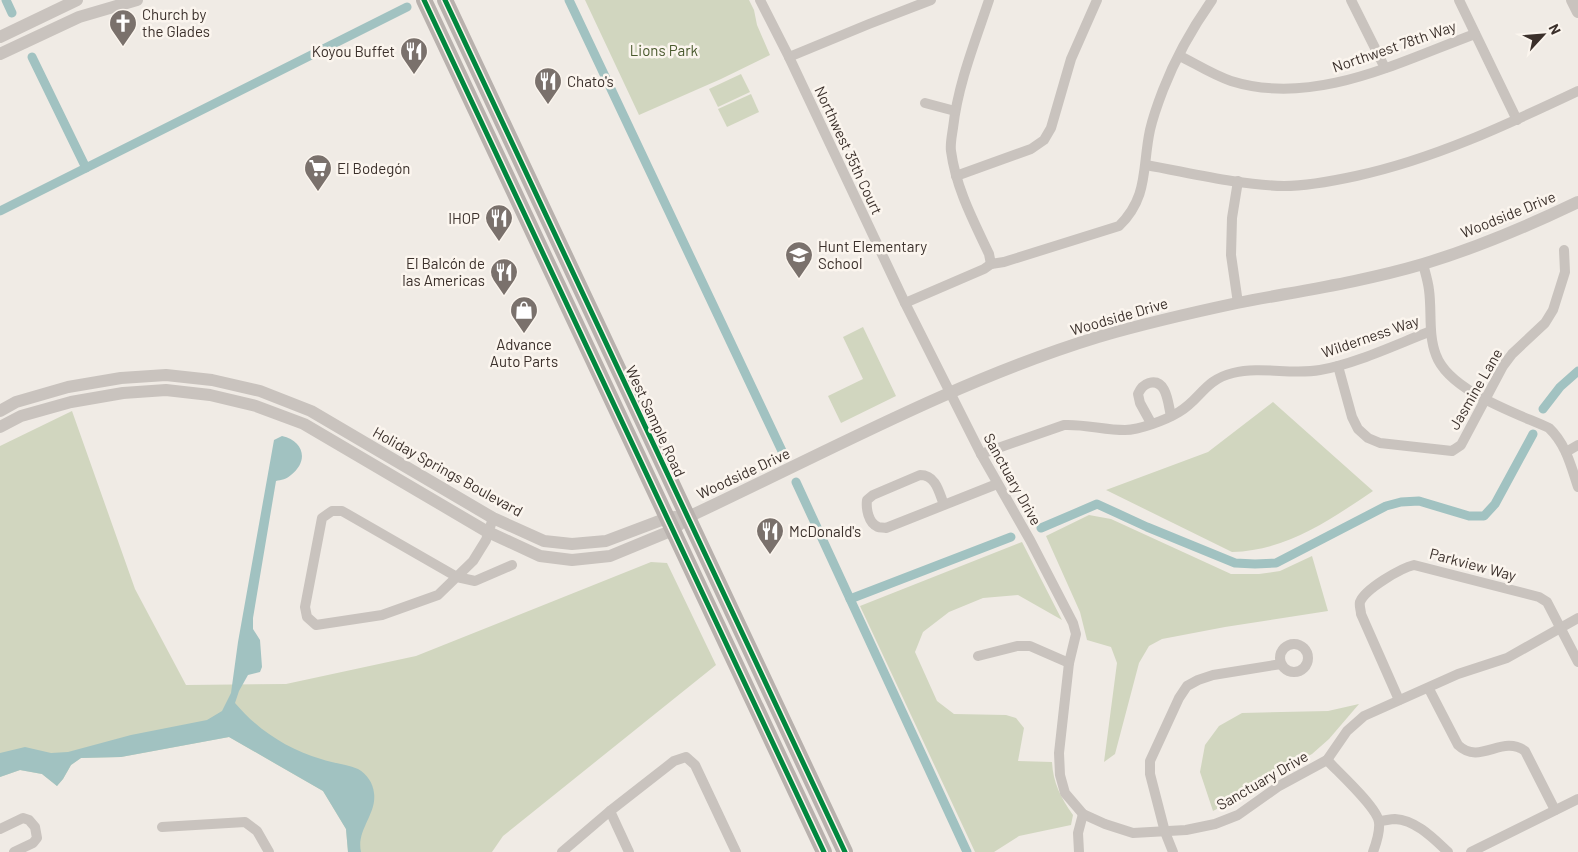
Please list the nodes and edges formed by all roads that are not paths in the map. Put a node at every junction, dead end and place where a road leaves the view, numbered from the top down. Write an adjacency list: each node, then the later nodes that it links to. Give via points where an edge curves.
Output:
1 (77, 0): 15 (street)
2 (137, 0): 16 (street, via 79,17)
3 (424, 0): 24 (main road, West Sample Road)
4 (445, 0): 28 (main road, West Sample Road)
5 (760, 0): 18 (street, Northwest 35th Court)
6 (931, 0): 18 (street)
7 (989, 0): 22 (street)
8 (1098, 0): 26 (street, via 1070,59 1051,128 1044,140 1031,149)
9 (1212, 0): 17 (street, via 1193,27)
10 (1351, 0): 19 (street)
11 (1459, 0): 14 (street)
12 (1572, 0): 13 (street)
13 (1578, 12)
14 (1475, 34): 19 (street, Northwest 78th Way); 23 (street)
15 (0, 37)
16 (0, 54)
17 (1180, 56): 19 (street, Northwest 78th Way, via 1231,81 1280,89 1312,87); 25 (street, via 1163,90 1150,130)
18 (789, 57): 35 (street, Northwest 35th Court)
19 (1385, 68)
20 (1578, 91): 23 (street)
21 (924, 103): 22 (street)
22 (955, 111): 26 (street, via 950,148)
23 (1517, 120): 27 (street, via 1430,155 1377,172 1330,182 1284,186)
24 (486, 132): 28 (main road, via 499,140 517,176); 29 (main road, West Sample Road)
25 (1146, 165): 27 (street); 33 (street, via 1138,201 1130,216 1119,226)
26 (956, 176): 33 (street)
27 (1238, 181): 36 (street, via 1231,255)
28 (532, 184): 32 (main road, West Sample Road)
29 (512, 186): 32 (main road, via 526,194 554,248); 57 (main road, West Sample Road)
30 (1578, 202): 34 (street, Woodside Drive, via 1535,222)
31 (1564, 250): 40 (street, Jasmine Lane, via 1565,272 1553,310 1545,323 1512,354)
32 (567, 259): 55 (main road, West Sample Road)
33 (991, 264): 35 (street, via 984,270)
34 (1423, 264): 36 (street, Woodside Drive); 37 (street, via 1429,290)
35 (905, 303): 39 (street, Northwest 35th Court)
36 (1238, 303): 39 (street, Woodside Drive, via 1097,338)
37 (1431, 331): 38 (street, Wilderness Way); 40 (street, via 1435,354 1443,368 1471,392)
38 (1338, 366): 40 (street, Jasmine Lane, via 1358,429 1380,443 1452,451 1461,444); 43 (street, Wilderness Way, via 1318,370 1233,373 1204,387 1192,402)
39 (950, 393): 49 (street, Sanctuary Drive); 55 (street, Woodside Drive)
40 (1485, 399): 48 (street, via 1549,428)
41 (311, 410): 42 (street, Holiday Springs Boulevard, via 260,391 212,380 166,375 120,378 68,388 16,402); 44 (street); 50 (street, Holiday Springs Boulevard)
42 (0, 411)
43 (1170, 416): 45 (street, Wilderness Way); 45 (street, via 1162,386 1155,382 1147,384 1138,394)
44 (304, 424): 46 (street, Holiday Springs Boulevard, via 256,406 210,395 166,390 122,393 71,402 21,416); 51 (street, Holiday Springs Boulevard)
45 (1151, 424): 49 (street, Wilderness Way, via 1125,430 1064,425)
46 (0, 427)
47 (1578, 445): 48 (street)
48 (1566, 452): 53 (street)
49 (981, 454): 52 (street, Sanctuary Drive)
50 (401, 464): 51 (street); 56 (street, Holiday Springs Boulevard)
51 (394, 477): 58 (street, Holiday Springs Boulevard)
52 (997, 484): 54 (street); 65 (street, Sanctuary Drive, via 1030,540 1072,624 1076,634)
53 (1578, 487)
54 (944, 505): 54 (street, via 886,528 872,522 866,508 867,500 873,495 920,475 934,480)
55 (688, 517): 57 (street, Holiday Springs Boulevard); 70 (main road, West Sample Road)
56 (493, 518): 57 (street, Holiday Springs Boulevard, via 544,541 572,544 606,541); 58 (street)
57 (670, 524): 58 (street, Holiday Springs Boulevard, via 610,556 572,560 540,556); 67 (main road, West Sample Road)
58 (488, 532): 60 (street, via 473,561)
59 (512, 565): 60 (street, via 475,581)
60 (457, 577): 60 (street, via 342,511 332,511 322,518 305,607 307,617 316,625 382,615 438,595)
61 (1578, 618): 62 (street, Sanctuary Drive)
62 (1560, 628): 64 (street); 68 (street, Sanctuary Drive, via 1507,658 1458,674); 69 (street, Parkview Way, via 1547,602 1539,597 1424,566 1404,568 1365,595 1360,604 1361,614)
63 (978, 656): 65 (street, via 1030,646)
64 (1578, 662)
65 (1069, 663): 75 (street, Sanctuary Drive, via 1060,775 1065,793)
66 (1281, 664): 79 (street, via 1213,675 1187,686 1178,698 1150,761 1150,774)
67 (737, 665): 70 (main road, via 748,670 764,703); 80 (main road, West Sample Road)
68 (1429, 689): 69 (street, Sanctuary Drive); 73 (street, via 1464,752 1517,745 1525,751)
69 (1399, 700): 71 (street, Sanctuary Drive, via 1364,716 1347,731)
70 (780, 712): 88 (main road, West Sample Road)
71 (1327, 760): 76 (street, via 1372,808); 79 (street, Sanctuary Drive, via 1280,786 1238,815 1215,824)
72 (1578, 799): 73 (street)
73 (1555, 810): 93 (street)
74 (610, 811): 83 (street); 84 (street); 85 (street, via 674,761 686,757 695,765)
75 (1083, 814): 79 (street, Sanctuary Drive, via 1134,833); 89 (street, via 1078,833)
76 (1379, 821): 91 (street); 92 (street, via 1394,819 1408,822)
77 (162, 826): 82 (street, via 245,822 257,831)
78 (0, 828): 81 (street, via 22,818 29,820 35,828 37,838 33,843)
79 (1165, 832): 90 (street)
80 (816, 834): 86 (main road, West Sample Road); 87 (main road)
81 (14, 852)
82 (269, 852)
83 (562, 852)
84 (629, 852)
85 (736, 852)
86 (824, 852)
87 (834, 852)
88 (846, 852)
89 (1079, 852)
90 (1173, 852)
91 (1373, 852)
92 (1448, 852)
93 (1471, 852)

